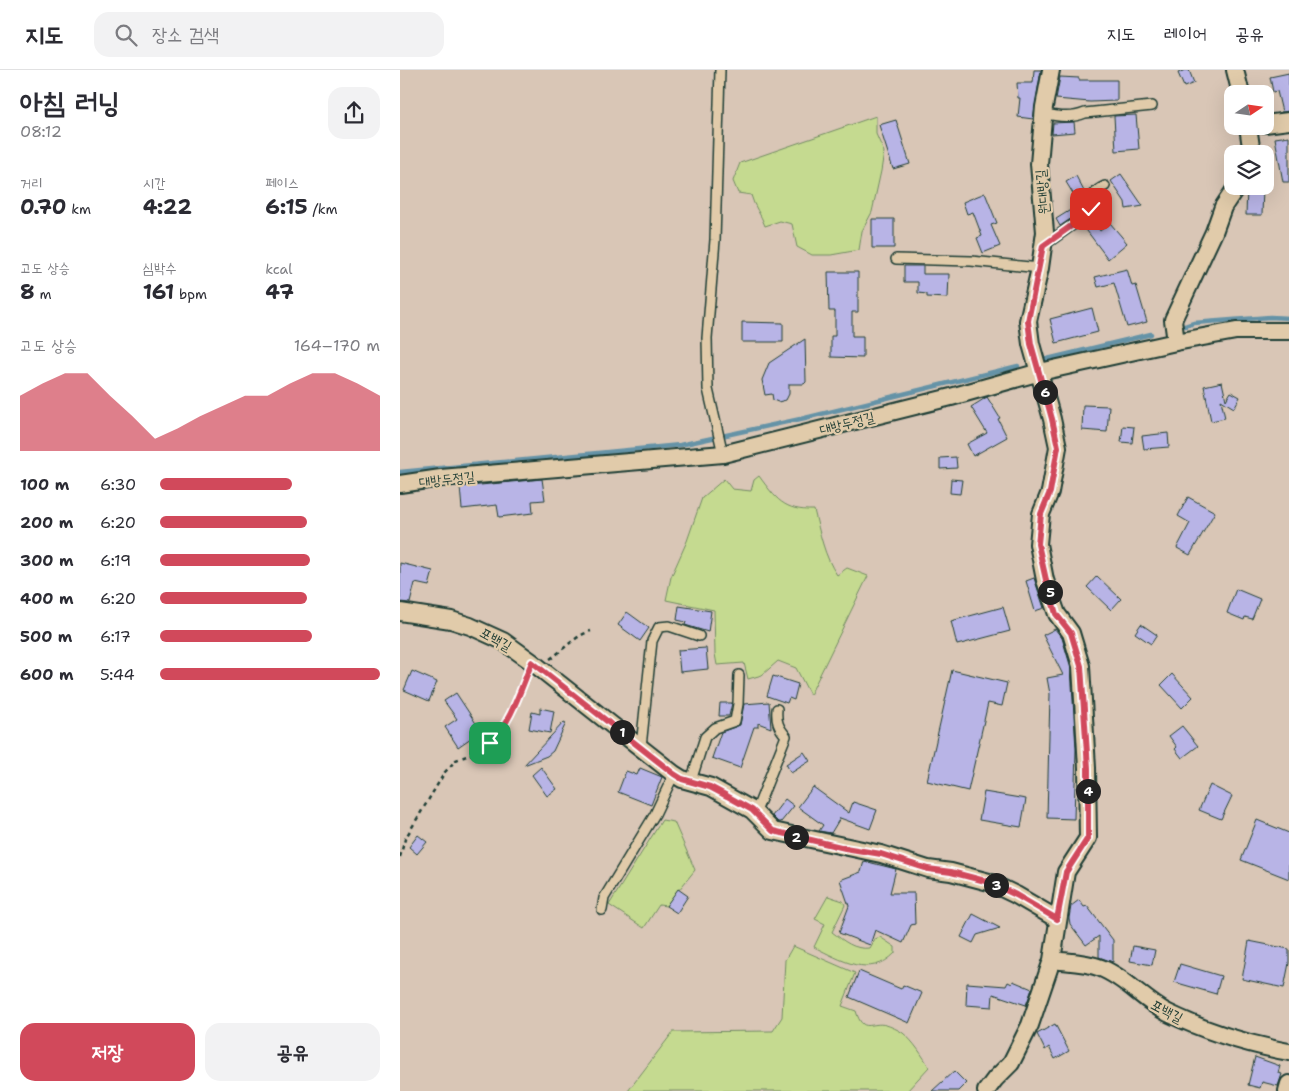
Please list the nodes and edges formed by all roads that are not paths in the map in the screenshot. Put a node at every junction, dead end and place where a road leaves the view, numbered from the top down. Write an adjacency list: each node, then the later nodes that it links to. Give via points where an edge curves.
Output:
1 (720, 70): 17 (lane, via 715,240 707,338 708,389)
2 (1051, 70): 6 (street, 원대방길)
3 (1235, 70): 4 (street)
4 (1239, 85)
5 (1152, 106): 6 (lane, via 1085,113 1076,117)
6 (1043, 114): 11 (street, 원대방길, via 1039,164 1045,232)
7 (1289, 121): 8 (street)
8 (1274, 123)
9 (1105, 186): 11 (lane, via 1095,190 1088,214)
10 (1231, 195): 15 (street, via 1173,320)
11 (1043, 246): 13 (street, 원대방길)
12 (896, 260): 13 (lane, via 980,262)
13 (1040, 268): 16 (street, 원대방길, via 1028,321)
14 (1289, 331): 15 (street, 대방두정길, via 1236,331)
15 (1176, 342): 16 (street, 대방두정길)
16 (1040, 372): 17 (street, 대방두정길, via 942,399); 28 (street, via 1058,447 1050,492 1041,514 1038,544 1056,614 1071,633 1081,666 1088,768 1088,838 1066,872)
17 (722, 449): 18 (street, 대방두정길)
18 (400, 484)
19 (400, 612): 23 (street, 포백길, via 470,626 503,641)
20 (699, 636): 23 (lane, via 669,626 659,627 652,641)
21 (739, 674): 25 (lane, via 734,721 716,728 705,737)
22 (777, 709): 26 (lane, via 778,727 786,736)
23 (641, 747): 24 (street, 포백길)
24 (674, 774): 25 (street, 포백길); 27 (lane, via 655,814 604,898)
25 (691, 781): 26 (street, 포백길, via 719,791)
26 (755, 814): 28 (street, 포백길, via 773,831 786,836 881,854 928,869 989,882)
27 (602, 910)
28 (1057, 919): 29 (street)
29 (1052, 960): 30 (street, 포백길, via 1103,968 1166,1012 1213,1032); 32 (street, via 1030,1025 1011,1063)
30 (1289, 1052)
31 (1289, 1084): 33 (street)
32 (986, 1091)
33 (1287, 1091)

